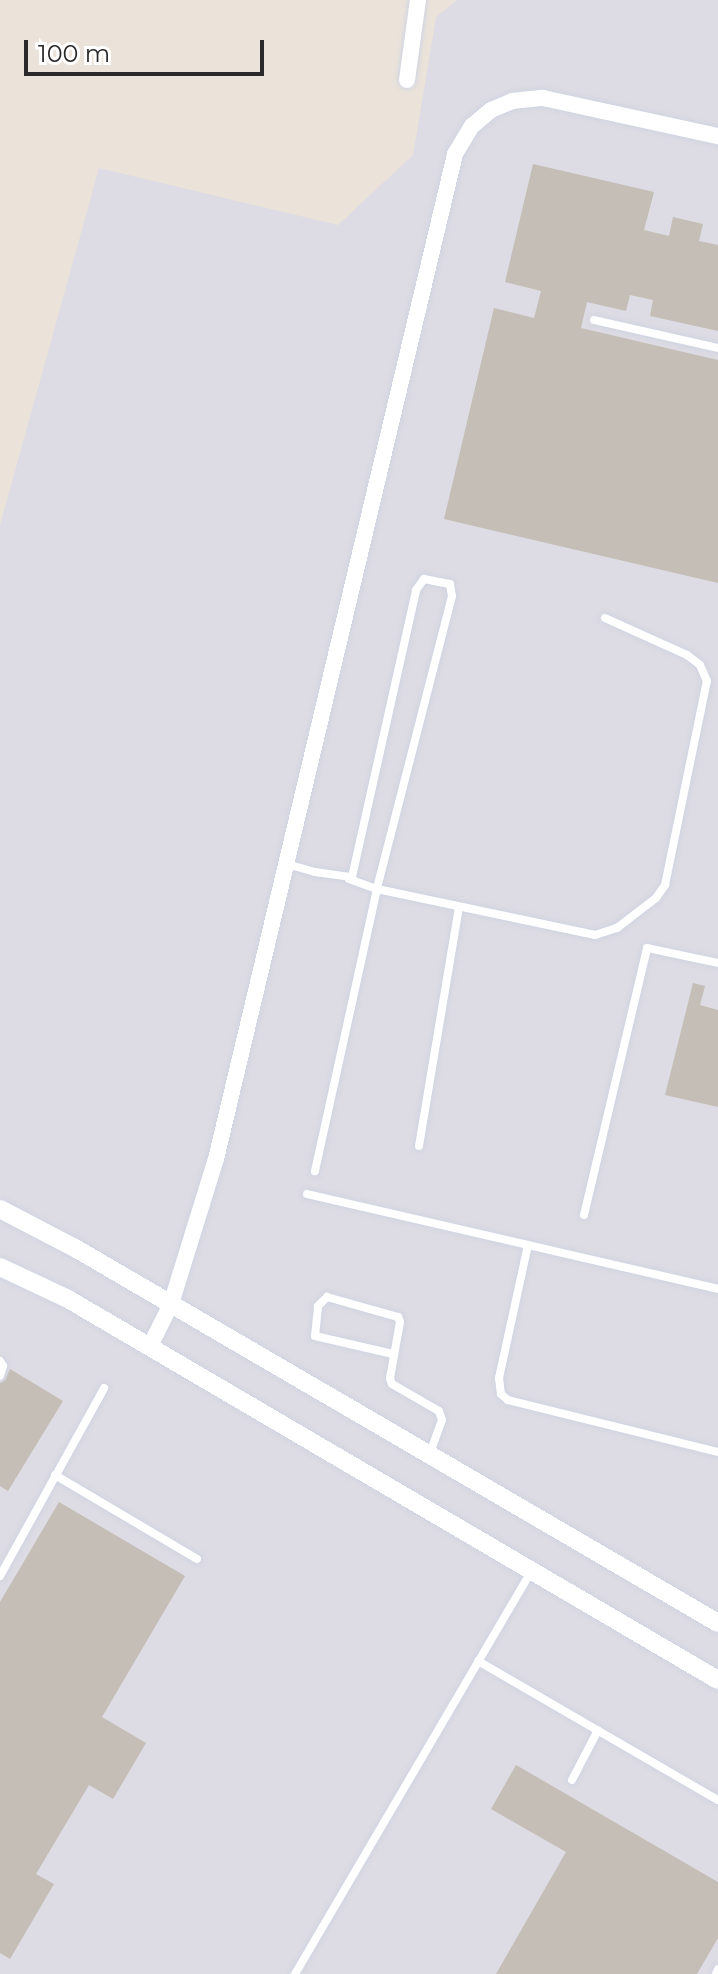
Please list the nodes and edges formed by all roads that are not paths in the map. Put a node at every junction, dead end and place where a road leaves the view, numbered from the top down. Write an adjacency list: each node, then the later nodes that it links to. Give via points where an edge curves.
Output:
1 (418, 0): 2 (street)
2 (407, 80)
3 (718, 136): 7 (street, via 543,98 512,101 491,110 462,139 446,184)
4 (594, 320): 5 (lane)
5 (718, 348)
6 (605, 618): 10 (lane, via 687,655 700,665 707,681 665,885 643,910 595,935)
7 (287, 864): 8 (lane); 20 (street, via 216,1159)
8 (349, 879): 9 (lane); 9 (lane, via 416,590 431,578 450,584 452,596)
9 (377, 889): 10 (lane); 13 (lane)
10 (459, 907): 12 (lane)
11 (718, 963): 16 (lane, via 647,948)
12 (419, 1146)
13 (315, 1171)
14 (307, 1194): 17 (lane)
15 (0, 1209): 20 (street)
16 (584, 1215)
17 (528, 1245): 19 (lane); 26 (lane, via 499,1378 501,1394)
18 (0, 1267): 21 (street)
19 (718, 1289)
20 (171, 1304): 21 (street); 27 (street)
21 (150, 1346): 30 (street)
22 (393, 1354): 22 (lane, via 398,1317 327,1297 318,1306 315,1336); 27 (lane, via 392,1384 432,1405 441,1416)
23 (0, 1361): 24 (lane)
24 (0, 1376)
25 (104, 1388): 28 (lane)
26 (718, 1452)
27 (429, 1454): 32 (street)
28 (55, 1475): 29 (lane); 31 (lane)
29 (197, 1559)
30 (531, 1571): 33 (lane); 34 (street)
31 (0, 1576)
32 (718, 1623)
33 (478, 1661): 35 (lane); 38 (lane)
34 (718, 1680)
35 (598, 1730): 36 (lane); 37 (lane)
36 (572, 1780)
37 (718, 1800)
38 (295, 1974)

